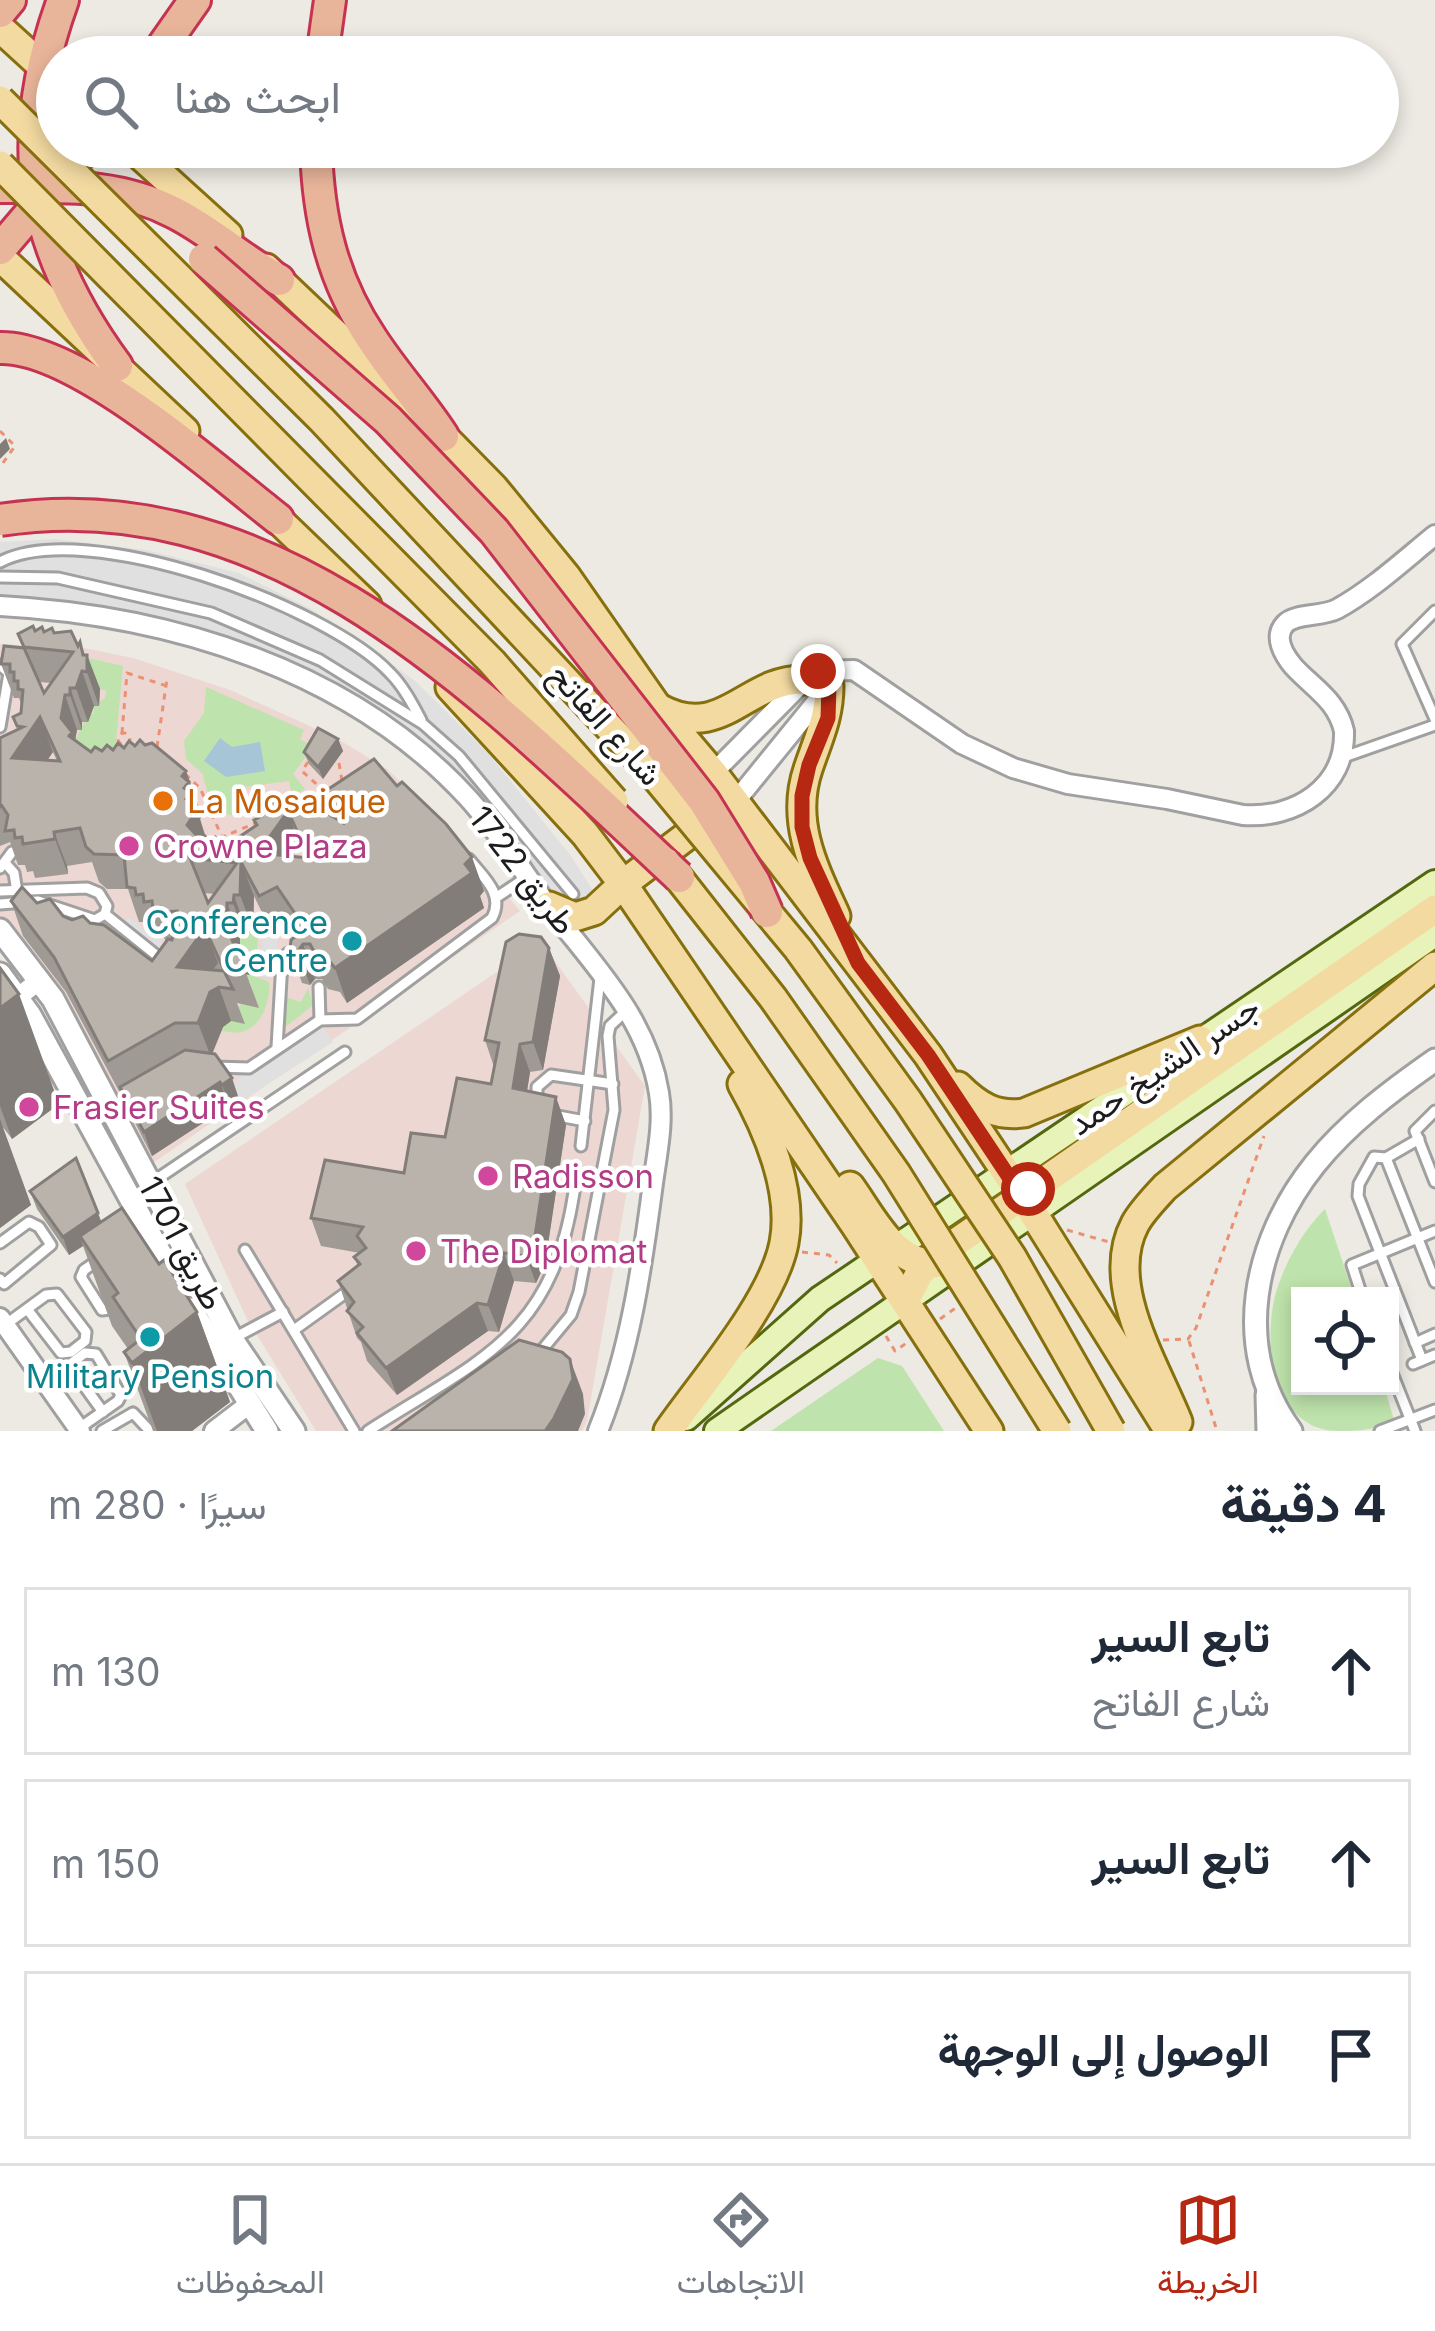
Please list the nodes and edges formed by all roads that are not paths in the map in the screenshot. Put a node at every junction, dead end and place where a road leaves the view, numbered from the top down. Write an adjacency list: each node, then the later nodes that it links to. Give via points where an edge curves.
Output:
1 (10, 0): 5 (highway)
2 (62, 0): 7 (highway)
3 (195, 0): 8 (highway)
4 (331, 0): 9 (highway)
5 (0, 12)
6 (0, 28): 10 (main road)
7 (56, 36)
8 (170, 36)
9 (325, 36)
10 (36, 62)
11 (0, 100): 13 (main road, شارع الفاتح, bridge)
12 (36, 134): 15 (highway)
13 (36, 136)
14 (36, 152): 15 (highway)
15 (32, 153): 16 (highway); 17 (highway)
16 (0, 160): 51 (main road, شارع الفاتح, bridge, via 492,662)
17 (36, 161)
18 (40, 168): 24 (highway)
19 (68, 168): 60 (main road, شارع الفاتح, bridge, via 478,584)
20 (70, 168): 24 (highway)
21 (154, 168): 26 (main road, شارع الفاتح)
22 (317, 168): 29 (highway, via 332,263 374,343)
23 (0, 188): 24 (highway)
24 (52, 191): 25 (highway); 26 (highway, via 136,196); 28 (highway, via 78,304); 60 (highway, bridge, via 168,230 388,420 494,531 704,801)
25 (0, 253): 28 (main road)
26 (279, 280): 29 (main road, شارع الفاتح)
27 (0, 348): 30 (highway, via 48,357 102,384)
28 (117, 366): 30 (main road)
29 (443, 436): 39 (main road, شارع الفاتح, via 566,576)
30 (278, 519): 53 (main road, via 470,707)
31 (0, 520): 51 (highway, bridge, via 148,523 206,536 317,581 419,645 490,702)
32 (1435, 536): 44 (street, via 1342,607 1281,628 1285,654 1342,722)
33 (0, 562): 41 (lane, via 39,549 68,550 212,575 378,662)
34 (0, 577): 41 (lane, via 58,578 211,613 320,660)
35 (0, 606): 45 (street, طريق 1722, via 119,618 251,656 338,697)
36 (1435, 611): 40 (lane, via 1402,644)
37 (0, 665): 42 (lane, via 9,674)
38 (823, 678): 39 (main road, via 770,685 706,719); 44 (street, via 861,673 949,736 1013,768 1243,815 1303,806); 46 (street); 46 (street, via 800,726); 64 (main road, via 828,718 805,780 802,827)
39 (658, 708): 46 (main road, شارع الفاتح)
40 (1435, 722): 44 (lane)
41 (424, 724): 43 (lane)
42 (0, 728)
43 (460, 756): 45 (lane); 56 (lane, via 528,835)
44 (1341, 758)
45 (442, 772): 50 (street, طريق 1722)
46 (724, 787): 53 (main road, via 696,829); 64 (main road, شارع الفاتح)
47 (12, 852): 49 (lane)
48 (464, 853): 55 (lane)
49 (3, 866): 57 (lane, via 14,873)
50 (529, 875): 55 (lane); 56 (street, طريق 1722)
51 (679, 877): 139 (main road, شارع الفاتح, bridge, via 896,1173)
52 (1435, 883): 76 (main road, جسر الشيخ حمد)
53 (622, 884): 56 (main road, via 585,915 566,915); 75 (main road)
54 (0, 891): 57 (lane)
55 (496, 897): 74 (lane, via 492,918 357,1019)
56 (561, 900): 67 (street, طريق 1722)
57 (18, 902): 58 (lane); 61 (lane, via 87,920); 61 (lane, via 87,888 104,898)
58 (0, 904)
59 (1435, 909): 92 (main road)
60 (767, 912): 140 (main road, شارع الفاتح, bridge, via 986,1217)
61 (104, 914): 65 (lane)
62 (0, 930): 71 (street, طريق 1701)
63 (1435, 934): 92 (main road, جسر الشيخ حمد)
64 (858, 963): 79 (main road, شارع الفاتح)
65 (167, 964)
66 (305, 966): 77 (lane, via 291,953 283,958)
67 (600, 966): 72 (street, طريق 1722); 82 (lane)
68 (1435, 966): 142 (main road, via 1165,1186 1136,1223 1123,1261 1127,1299)
69 (0, 974): 73 (street, طريق 1701)
70 (319, 987): 74 (lane)
71 (47, 990): 73 (street); 90 (street, طريق 1701, via 119,1106)
72 (628, 1009): 83 (lane, via 608,1036); 135 (street, طريق 1722, via 660,1094 659,1142 632,1317)
73 (16, 1013): 93 (street, طريق 1701)
74 (320, 1019): 77 (lane)
75 (730, 1040): 101 (main road); 136 (main road, via 734,1068 774,1154 782,1250 772,1280)
76 (1200, 1040): 79 (main road, via 1012,1114 978,1105); 92 (main road, جسر الشيخ حمد)
77 (277, 1047): 81 (lane, via 249,1067)
78 (345, 1052): 90 (lane)
79 (928, 1055): 92 (main road, شارع الفاتح)
80 (1435, 1060): 120 (street, via 1317,1161 1280,1218 1258,1280 1254,1327)
81 (200, 1064)
82 (590, 1080): 83 (lane); 85 (lane); 85 (lane, via 551,1075 536,1093 547,1113)
83 (613, 1084): 97 (lane)
84 (1435, 1112): 86 (lane, via 1417,1126)
85 (585, 1121): 87 (lane)
86 (1418, 1139): 88 (lane); 89 (lane)
87 (581, 1146)
88 (1386, 1158): 96 (lane); 100 (lane, via 1374,1157 1358,1187)
89 (1435, 1182)
90 (150, 1184): 93 (lane); 117 (street, طريق 1701)
91 (574, 1192): 95 (lane)
92 (1020, 1193): 101 (main road, جسر الشيخ حمد); 102 (main road); 110 (main road, جسر الشيخ حمد); 141 (main road, شارع الفاتح)
93 (130, 1199): 122 (street, طريق 1701, via 138,1232)
94 (1435, 1231): 96 (lane)
95 (567, 1238): 97 (lane, via 578,1248); 115 (lane, via 544,1294)
96 (1416, 1238): 100 (lane); 105 (lane)
97 (591, 1242): 115 (lane, via 571,1315 531,1361)
98 (0, 1244): 104 (lane, via 29,1222 51,1245)
99 (245, 1250): 112 (lane)
100 (1378, 1252): 106 (lane, via 1352,1265); 118 (lane)
101 (885, 1254): 102 (main road); 110 (main road); 136 (main road, جسر الشيخ حمد, via 820,1299)
102 (927, 1264): 110 (main road)
103 (114, 1274): 109 (lane, via 103,1257 81,1277 106,1312)
104 (2, 1281): 108 (lane)
105 (1435, 1282)
106 (1359, 1287)
107 (351, 1289): 114 (lane)
108 (0, 1298)
109 (126, 1300)
110 (905, 1301): 137 (main road, جسر الشيخ حمد); 138 (main road)
111 (27, 1309): 111 (lane, via 57,1294 85,1341 61,1353); 113 (lane)
112 (283, 1312): 114 (lane); 117 (lane)
113 (2, 1321): 127 (street)
114 (294, 1330): 133 (lane)
115 (514, 1333): 134 (lane)
116 (1435, 1334): 118 (lane)
117 (232, 1339): 132 (street, طريق 1701)
118 (1415, 1342): 119 (lane, via 1417,1362)
119 (1435, 1355)
120 (1266, 1388): 143 (street); 144 (street)
121 (1399, 1391): 125 (lane)
122 (248, 1405): 130 (street); 131 (street, طريق 1701)
123 (1435, 1410): 125 (lane)
124 (103, 1412): 124 (lane, via 120,1390 89,1352 72,1369); 127 (lane)
125 (1410, 1419): 145 (lane); 146 (lane)
126 (119, 1427): 128 (lane); 129 (lane, via 137,1414)
127 (79, 1430)
128 (102, 1431)
129 (150, 1431)
130 (214, 1431)
131 (267, 1431)
132 (294, 1431)
133 (355, 1431)
134 (368, 1431)
135 (598, 1431)
136 (670, 1431)
137 (717, 1431)
138 (989, 1431)
139 (1057, 1431)
140 (1111, 1431)
141 (1169, 1431)
142 (1182, 1431)
143 (1268, 1431)
144 (1292, 1431)
145 (1380, 1431)
146 (1415, 1431)

